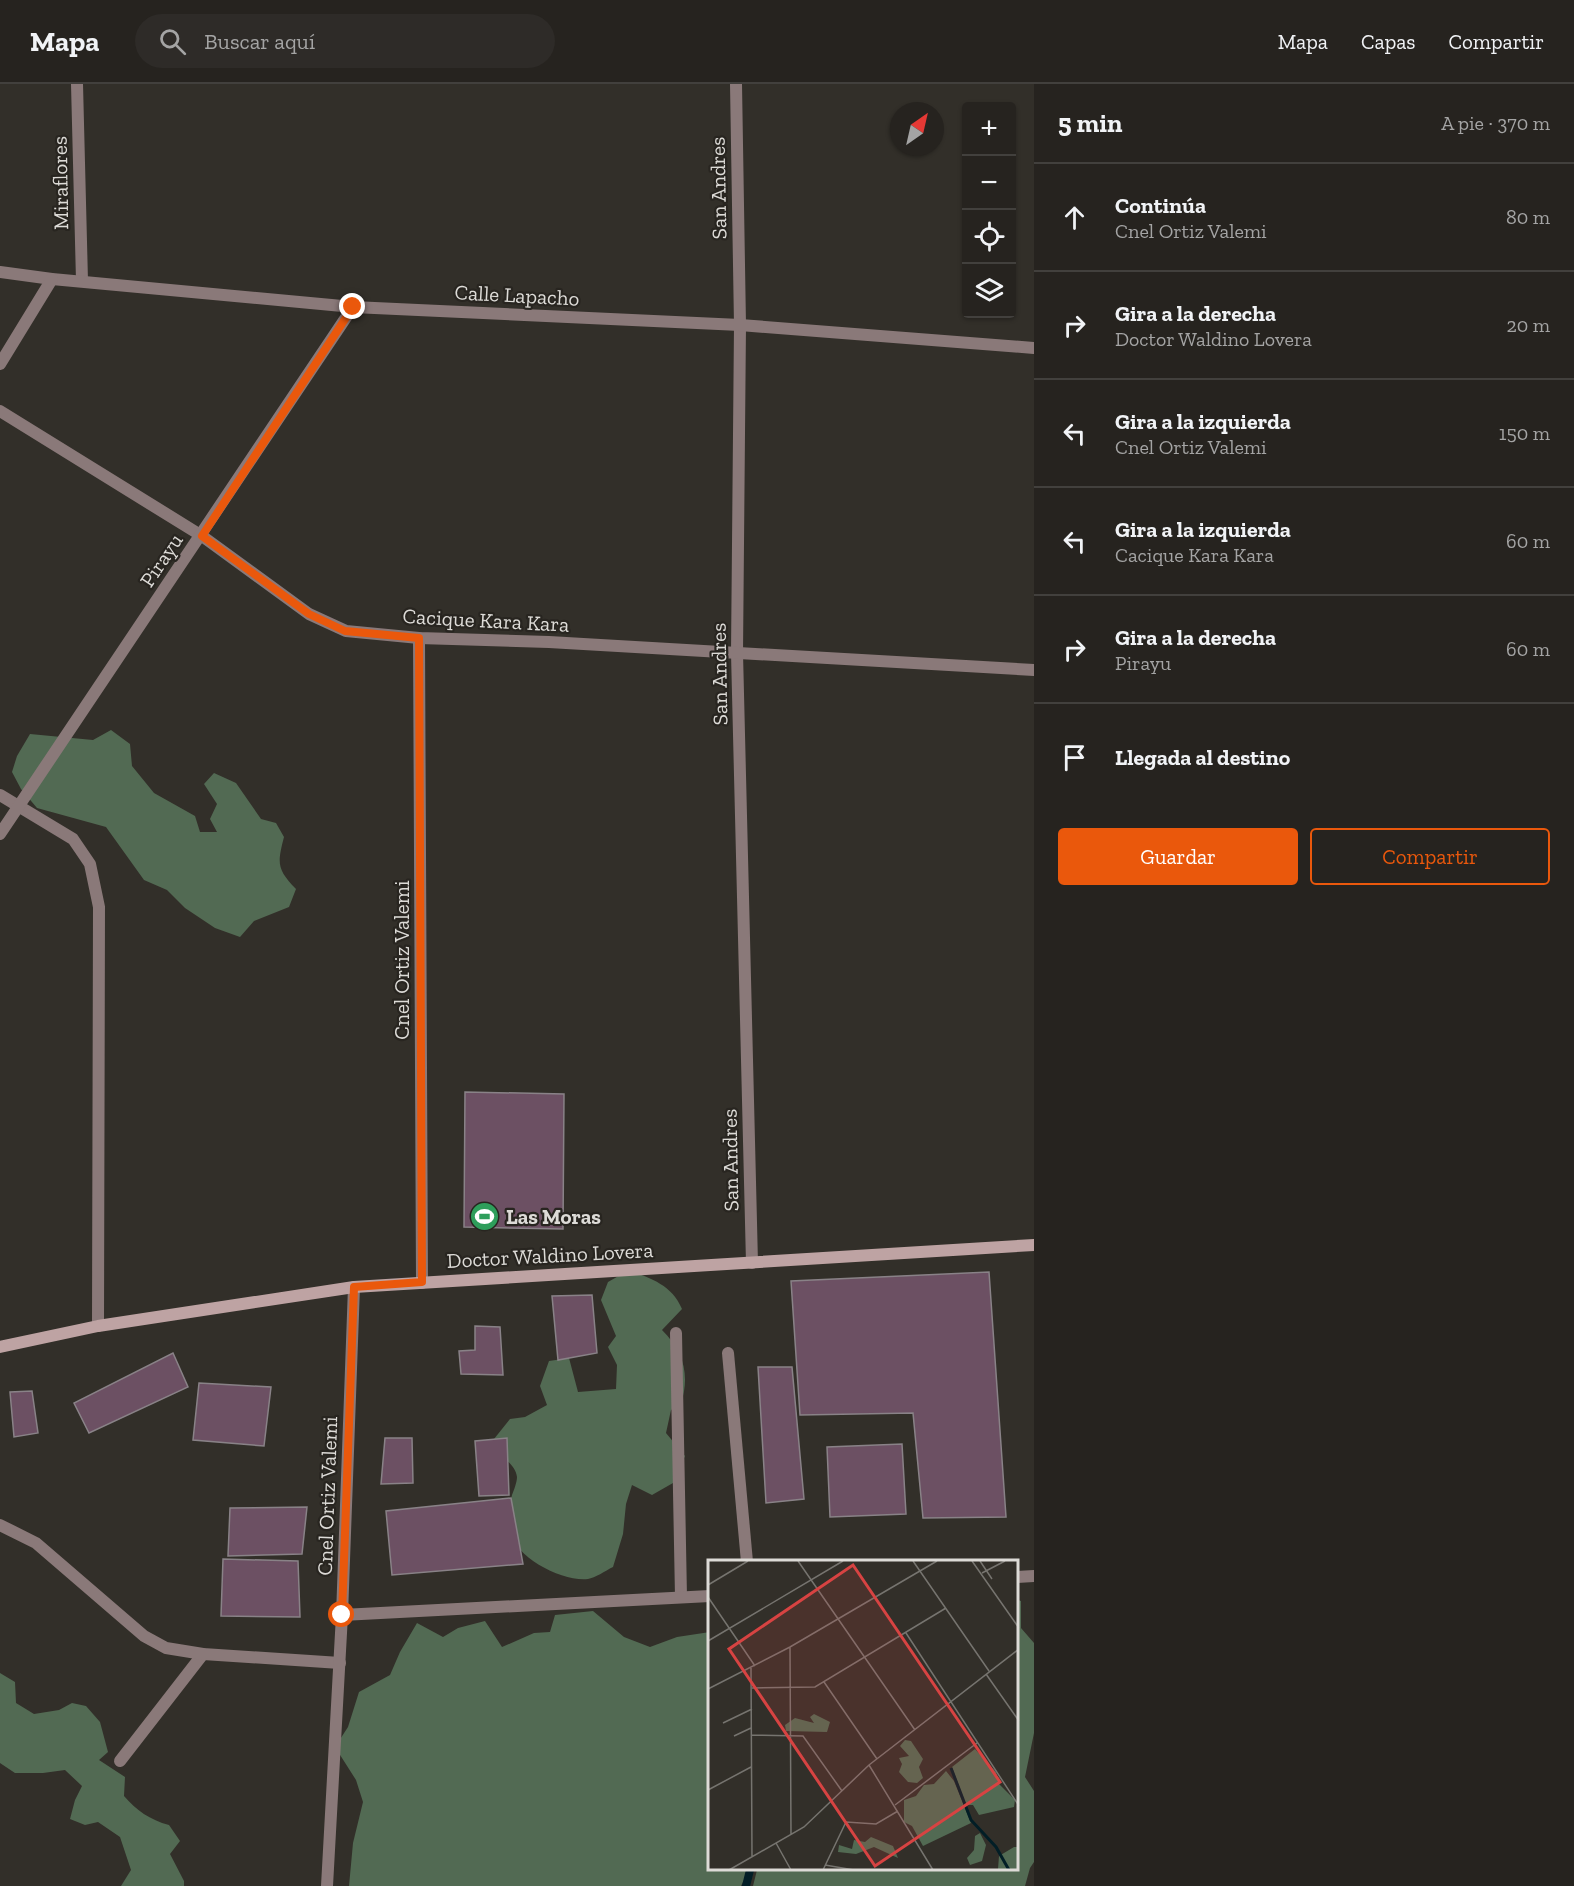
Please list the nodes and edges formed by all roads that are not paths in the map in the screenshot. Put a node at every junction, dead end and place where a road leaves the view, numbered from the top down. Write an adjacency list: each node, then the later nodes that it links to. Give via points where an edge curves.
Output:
1 (77, 84): 5 (street, Miraflores)
2 (736, 84): 7 (street, San Andres)
3 (0, 272): 4 (street, Calle Lapacho)
4 (52, 279): 5 (street, Calle Lapacho); 9 (street)
5 (82, 281): 6 (street, Calle Lapacho)
6 (353, 307): 7 (street, Calle Lapacho); 11 (street, Pirayu)
7 (740, 325): 8 (street, Calle Lapacho); 13 (street, San Andres)
8 (1034, 348)
9 (0, 364)
10 (0, 411): 11 (street, Cacique Kara Kara)
11 (202, 536): 12 (street, Cacique Kara Kara, via 309,614 345,631); 16 (street, Pirayu)
12 (419, 638): 13 (street, Cacique Kara Kara); 20 (street, Cnel Ortiz Valemi)
13 (737, 653): 14 (street, Cacique Kara Kara); 19 (street, San Andres)
14 (1034, 670)
15 (0, 795): 16 (street)
16 (18, 807): 17 (street, Pirayu); 22 (street, via 73,839 90,864 99,908)
17 (0, 834)
18 (1034, 1245): 19 (main road, Doctor Waldino Lovera)
19 (752, 1263): 20 (main road, Doctor Waldino Lovera)
20 (422, 1282): 21 (main road, Doctor Waldino Lovera)
21 (354, 1287): 22 (main road, Doctor Waldino Lovera); 32 (street, Cnel Ortiz Valemi)
22 (98, 1326): 24 (main road, Doctor Waldino Lovera)
23 (676, 1333): 31 (street)
24 (0, 1347)
25 (728, 1353): 27 (street)
26 (0, 1525): 33 (street, via 36,1543 144,1636 166,1648)
27 (747, 1560)
28 (1034, 1576): 29 (street)
29 (1019, 1577)
30 (708, 1596): 31 (street)
31 (681, 1597): 32 (street)
32 (342, 1615): 34 (street, Cnel Ortiz Valemi)
33 (203, 1654): 34 (street); 35 (street)
34 (340, 1663): 36 (street, Cnel Ortiz Valemi)
35 (120, 1761)
36 (327, 1886)

